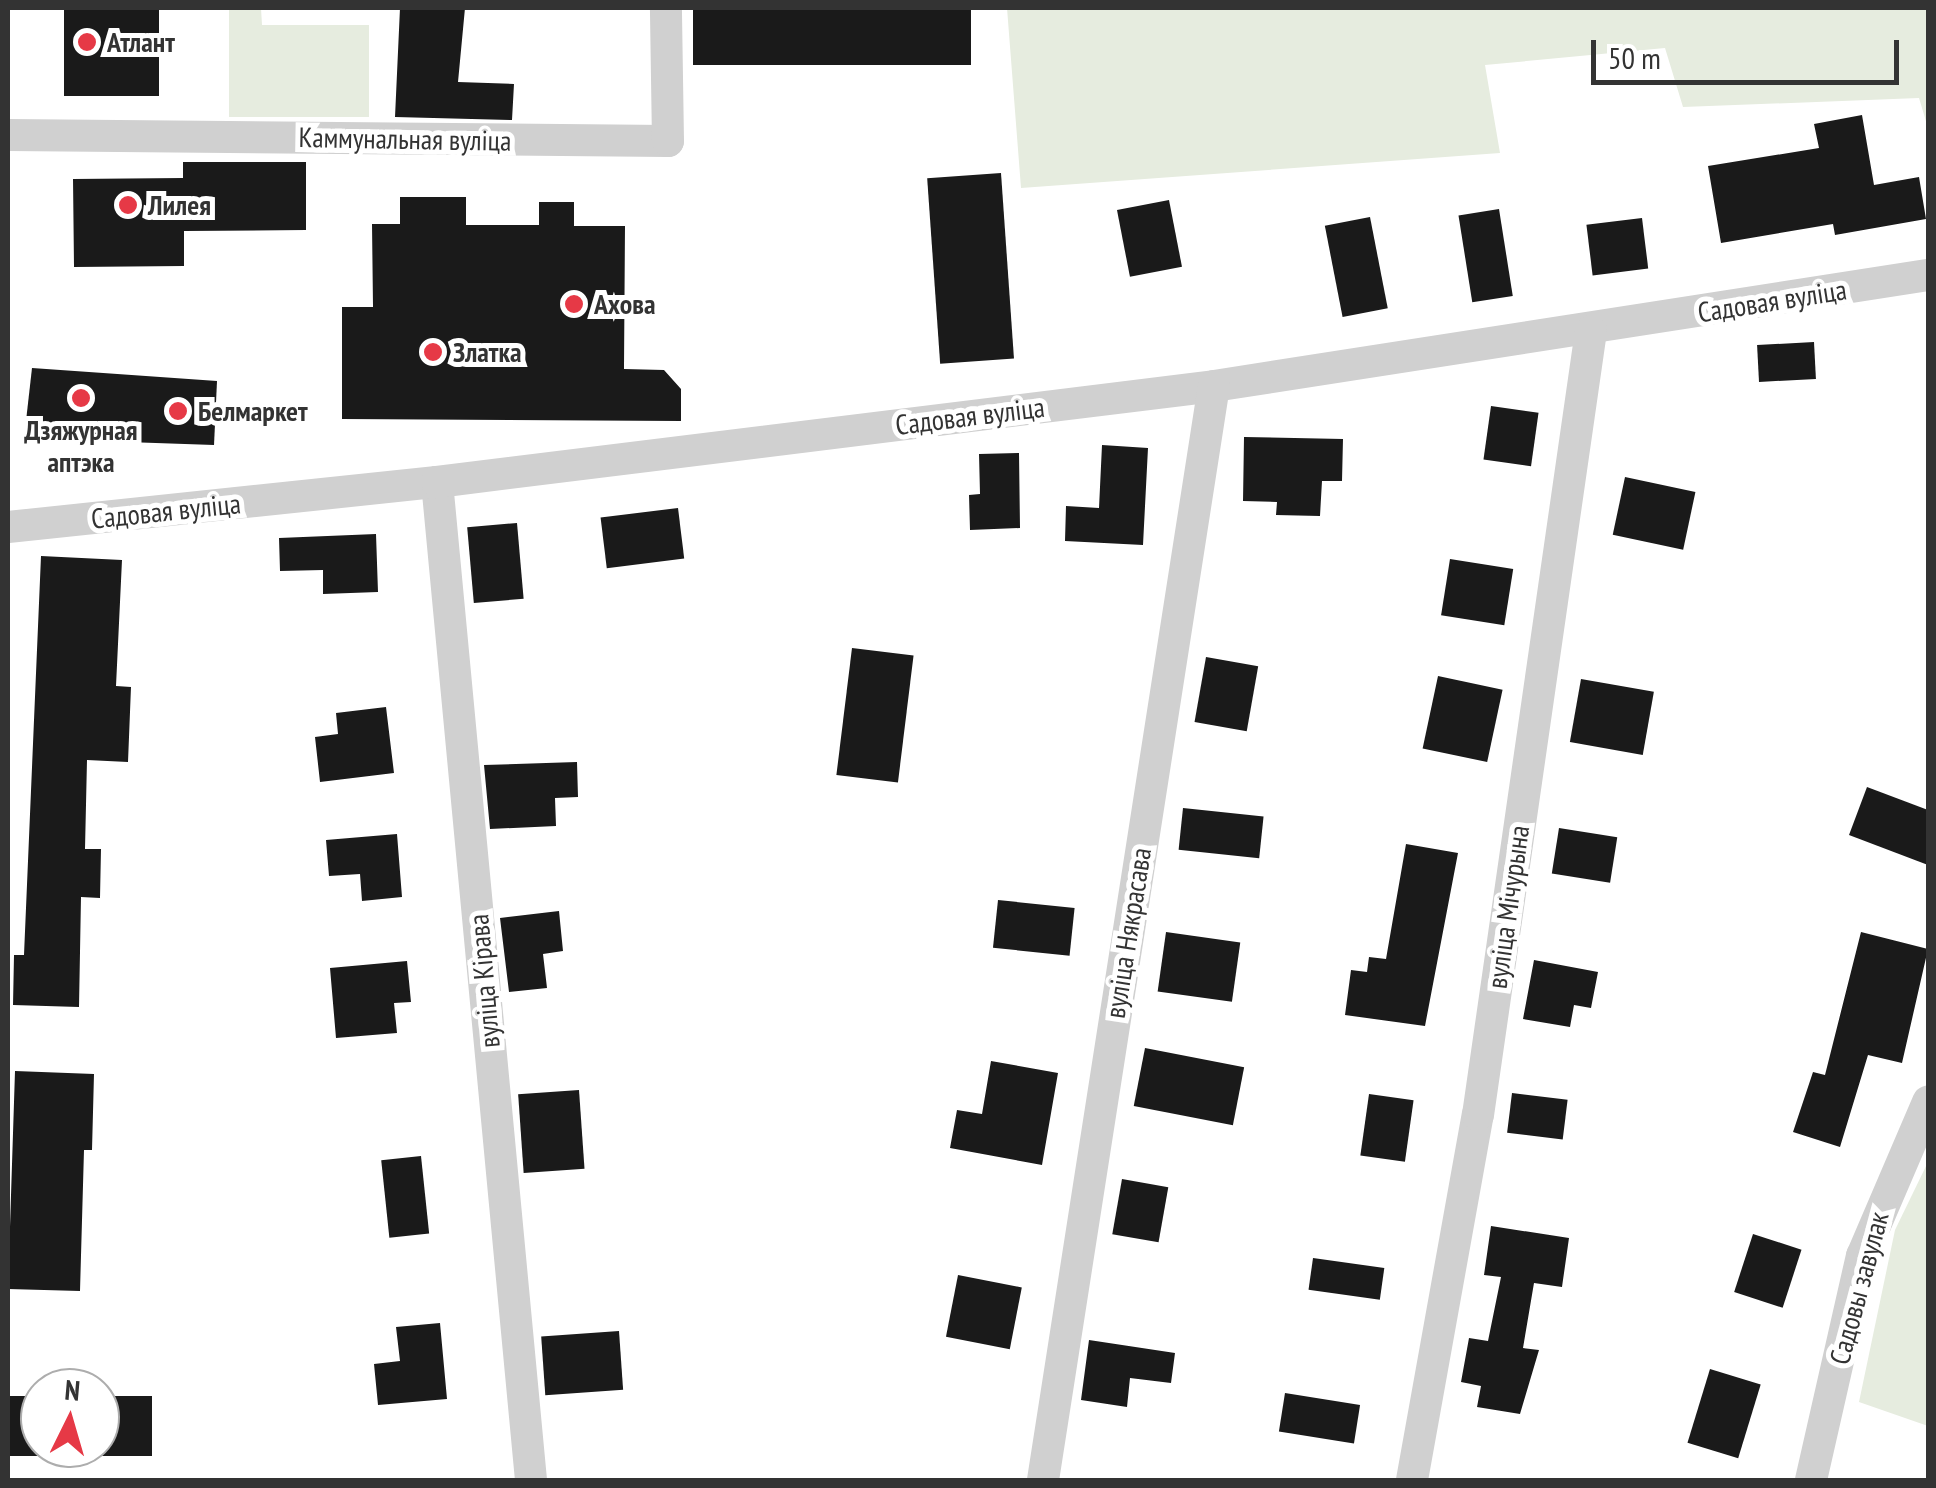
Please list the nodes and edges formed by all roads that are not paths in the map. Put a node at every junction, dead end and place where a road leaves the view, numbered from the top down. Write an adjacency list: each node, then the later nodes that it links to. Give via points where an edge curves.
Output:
1 (666, 8): 2 (street, Каммунальная вуліца, via 668,142)
2 (8, 136)
3 (1928, 275): 4 (street, Садовая вуліца)
4 (1591, 330): 5 (street, Садовая вуліца); 11 (street, вуліца Мічурына, via 1478,1115)
5 (1214, 386): 6 (street, Садовая вуліца); 10 (street, вуліца Някрасава)
6 (437, 482): 7 (street, Садовая вуліца); 9 (street, вуліца Кірава)
7 (8, 527)
8 (1928, 1102): 12 (street, Садовы завулак, via 1862,1256)
9 (531, 1480)
10 (1042, 1480)
11 (1412, 1480)
12 (1812, 1480)

